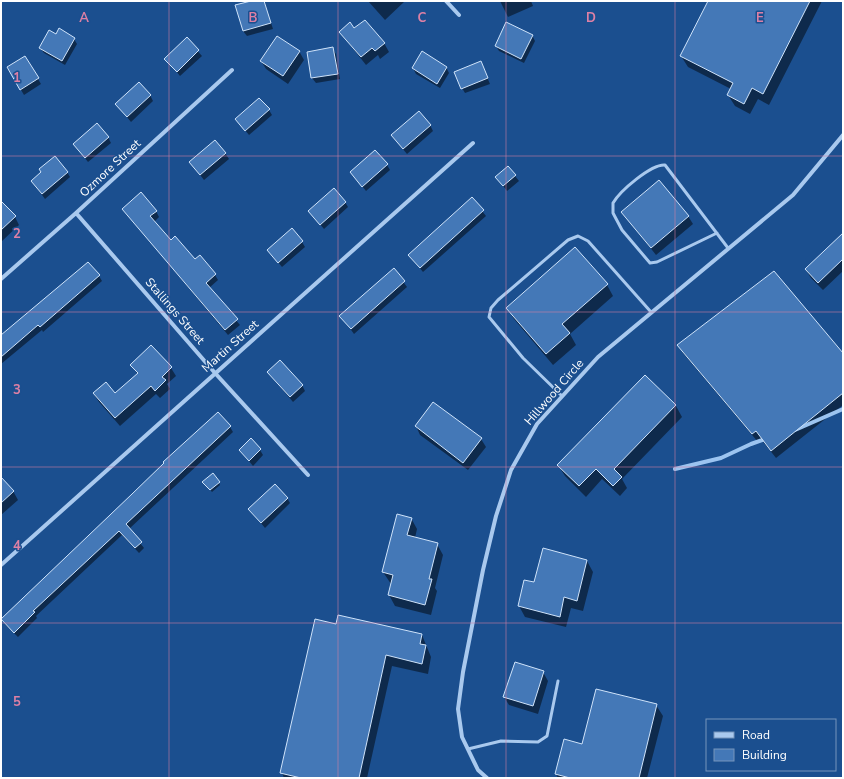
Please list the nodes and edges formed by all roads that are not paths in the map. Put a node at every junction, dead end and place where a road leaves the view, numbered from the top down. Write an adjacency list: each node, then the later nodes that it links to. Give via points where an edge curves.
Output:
1 (446, 1): 2 (street)
2 (459, 15)
3 (232, 70): 6 (street, Ozmore Street)
4 (843, 135): 8 (street, Hillwood Circle, via 793,194)
5 (473, 143): 11 (street, Martin Street)
6 (76, 213): 9 (street, Ozmore Street); 11 (street, Stallings Street)
7 (717, 233): 7 (lane, via 665,165 659,165 631,184 613,203 612,212 622,230 650,263); 8 (lane)
8 (728, 248): 10 (street, Hillwood Circle)
9 (1, 279)
10 (651, 312): 12 (street, Hillwood Circle, via 598,357); 12 (lane, via 588,241 578,236 568,240 498,300 490,308 489,317 523,358)
11 (215, 373): 13 (street, Stallings Street); 14 (street, Martin Street)
12 (562, 396): 16 (street, Hillwood Circle, via 537,424 515,464 496,516 471,629 458,709 462,737)
13 (308, 475)
14 (1, 565)
15 (558, 681): 16 (lane, via 547,736 538,742 501,741)
16 (468, 749): 17 (street, Hillwood Circle, via 478,770)
17 (487, 778)

